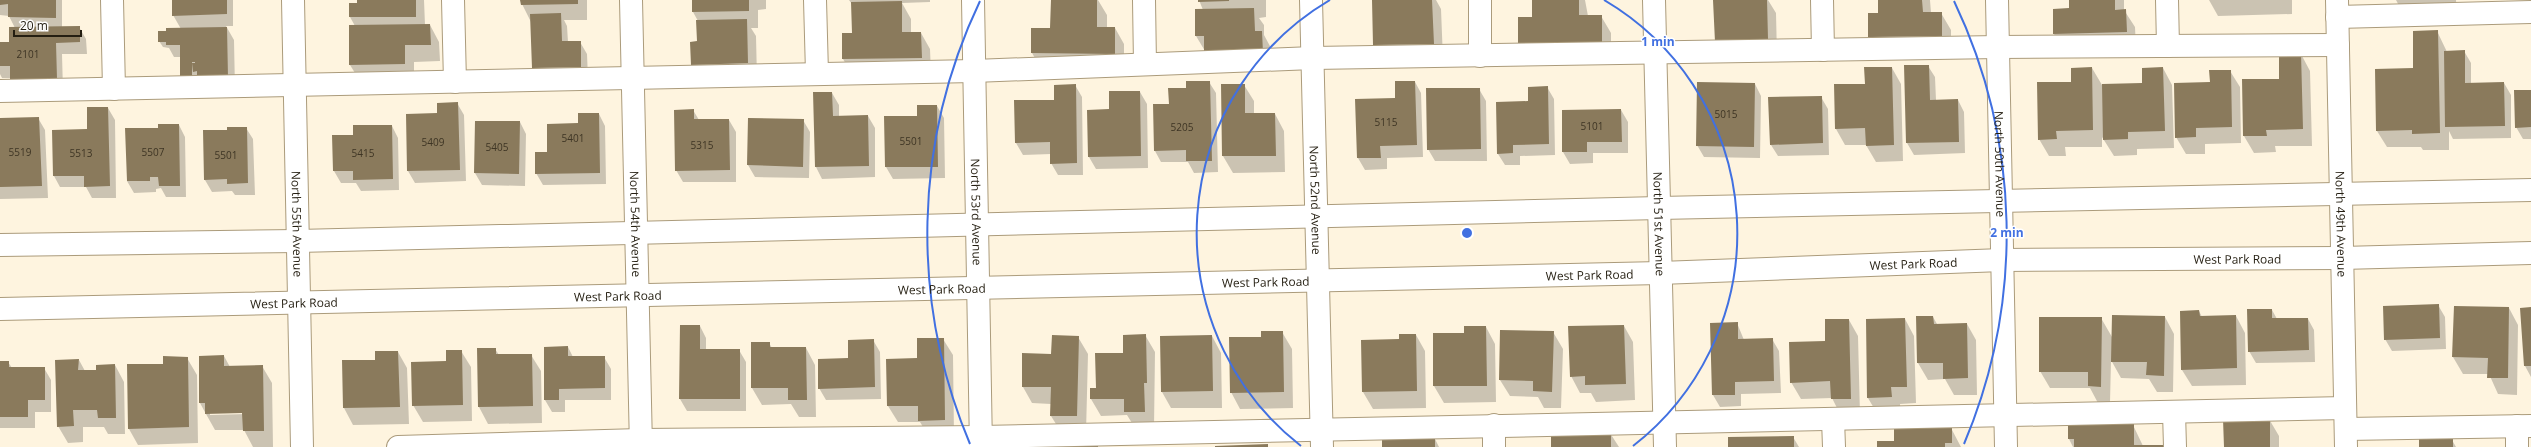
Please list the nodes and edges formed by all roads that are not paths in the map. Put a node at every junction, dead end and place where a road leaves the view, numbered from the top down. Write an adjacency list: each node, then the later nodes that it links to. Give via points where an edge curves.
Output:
1 (112, 0): 30 (street)
2 (293, 0): 29 (street, North 55th Avenue)
3 (453, 0): 28 (street)
4 (631, 0): 27 (street, North 54th Avenue)
5 (815, 0): 26 (street)
6 (973, 0): 25 (street, North 53rd Avenue)
7 (1144, 0): 24 (street)
8 (1311, 0): 23 (street, North 52nd Avenue)
9 (1480, 0): 22 (street)
10 (1654, 0): 21 (street, North 51st Avenue)
11 (1822, 0): 20 (street)
12 (1997, 0): 19 (street, North 50th Avenue)
13 (2167, 0): 18 (street)
14 (2506, 6): 15 (street); 16 (street)
15 (2337, 9): 17 (street, North 49th Avenue)
16 (2531, 12)
17 (2338, 45): 18 (street); 33 (street, North 49th Avenue)
18 (2168, 46): 19 (street)
19 (1998, 47): 20 (street); 34 (street, North 50th Avenue)
20 (1823, 50): 21 (street)
21 (1655, 53): 22 (street); 35 (street, North 51st Avenue)
22 (1480, 56): 23 (street)
23 (1313, 58): 24 (street); 36 (street, North 52nd Avenue)
24 (1145, 64): 25 (street)
25 (974, 70): 26 (street); 37 (street, North 53rd Avenue)
26 (817, 74): 27 (street)
27 (633, 77): 28 (street); 38 (street, North 54th Avenue)
28 (455, 82): 29 (street)
29 (295, 86): 30 (street); 39 (street, North 55th Avenue)
30 (114, 89): 31 (street)
31 (0, 91)
32 (2531, 190): 33 (street)
33 (2341, 195): 34 (street); 42 (street, North 49th Avenue)
34 (2001, 201): 35 (street); 43 (street, North 50th Avenue)
35 (1659, 208): 36 (street); 44 (street, North 51st Avenue)
36 (1316, 217): 37 (street); 45 (street, North 52nd Avenue)
37 (978, 225): 38 (street); 46 (street, North 53rd Avenue)
38 (635, 232): 39 (street); 47 (street, North 54th Avenue)
39 (298, 241): 40 (street); 48 (street, North 55th Avenue)
40 (0, 245)
41 (2531, 252): 42 (street, West Park Road)
42 (2342, 258): 43 (street, West Park Road); 55 (street, North 49th Avenue)
43 (2002, 260): 44 (street, West Park Road); 51 (street, North 50th Avenue)
44 (1660, 273): 45 (street, West Park Road); 53 (street, North 51st Avenue)
45 (1317, 279): 46 (street, West Park Road); 57 (street, North 52nd Avenue)
46 (979, 288): 47 (street, West Park Road); 59 (street, North 53rd Avenue)
47 (636, 294): 48 (street, West Park Road); 60 (street, North 54th Avenue)
48 (299, 302): 49 (street, West Park Road); 63 (street, North 55th Avenue)
49 (0, 309)
50 (2174, 412): 51 (street); 55 (street); 69 (street)
51 (2005, 416): 52 (street); 68 (street, North 50th Avenue)
52 (1833, 419): 53 (street); 67 (street)
53 (1665, 422): 54 (street); 66 (street, North 51st Avenue)
54 (1494, 425): 57 (street); 65 (street)
55 (2346, 428): 56 (street)
56 (2522, 433)
57 (1322, 438): 58 (street)
58 (1155, 440): 59 (street)
59 (981, 442): 61 (street)
60 (640, 443): 61 (street); 62 (street)
61 (821, 443)
62 (469, 446): 64 (street)
63 (302, 447)
64 (398, 447)
65 (1494, 447)
66 (1666, 447)
67 (1834, 447)
68 (2006, 447)
69 (2175, 447)

